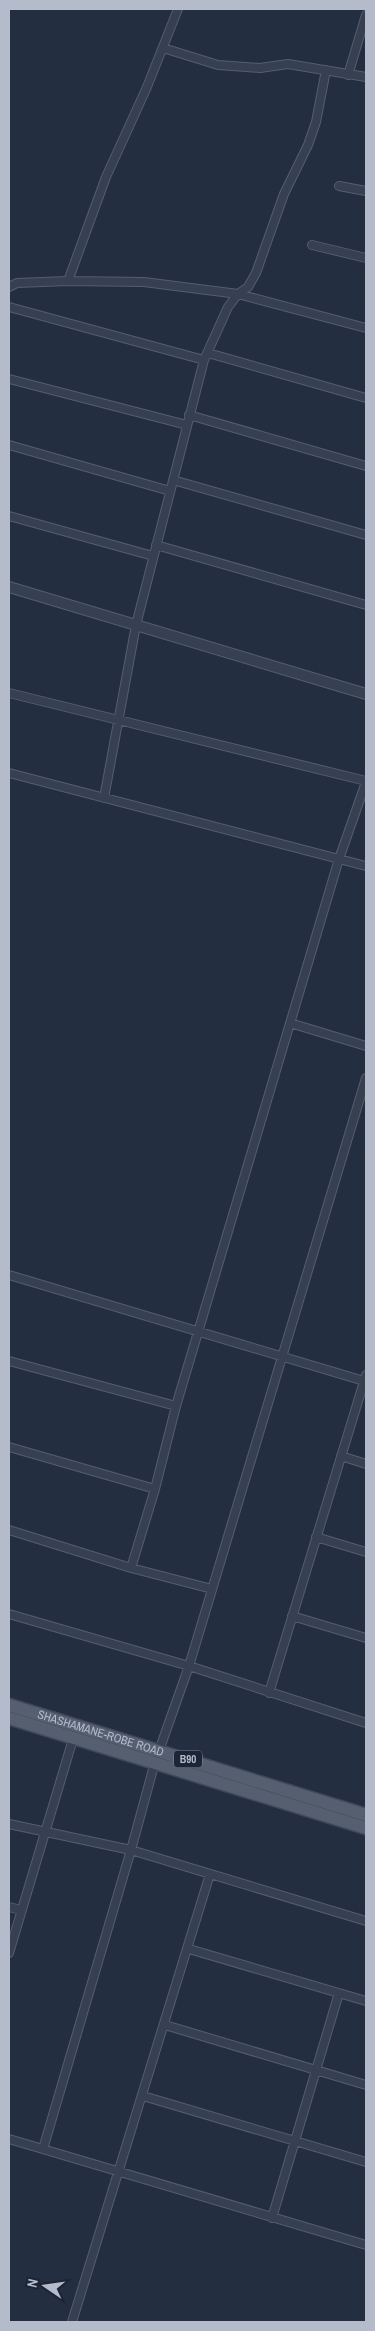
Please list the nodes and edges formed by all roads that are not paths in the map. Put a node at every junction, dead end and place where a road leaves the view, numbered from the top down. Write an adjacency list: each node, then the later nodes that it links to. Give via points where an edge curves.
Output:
1 (178, 9): 3 (street)
2 (366, 15): 5 (street)
3 (163, 48): 4 (street, via 218,65 260,68 288,64); 11 (street, via 106,177)
4 (326, 70): 5 (street); 13 (street, via 308,145 284,194 256,273 248,287)
5 (348, 75): 6 (street)
6 (366, 77)
7 (339, 186): 8 (street)
8 (366, 191)
9 (312, 245): 10 (street)
10 (366, 258)
11 (68, 281): 12 (street, via 17,283); 13 (street, via 144,282)
12 (9, 287)
13 (238, 294): 15 (street); 16 (street, via 228,307)
14 (9, 307): 16 (street)
15 (366, 328)
16 (206, 357): 18 (street); 19 (street)
17 (9, 378): 20 (street)
18 (366, 398)
19 (189, 415): 20 (street); 22 (street)
20 (187, 426): 23 (street)
21 (9, 445): 24 (street)
22 (366, 466)
23 (173, 480): 24 (street); 26 (street)
24 (170, 491): 27 (street)
25 (9, 516): 28 (street)
26 (366, 535)
27 (156, 545): 28 (street); 30 (street)
28 (154, 556): 31 (street)
29 (9, 587): 31 (street)
30 (366, 606)
31 (136, 625): 33 (street); 34 (street)
32 (9, 693): 34 (street)
33 (366, 694)
34 (118, 720): 36 (street); 37 (street)
35 (9, 773): 37 (street)
36 (366, 782): 38 (street)
37 (104, 798): 38 (street)
38 (339, 859): 39 (street); 40 (street)
39 (366, 866)
40 (290, 1023): 41 (street); 44 (street)
41 (366, 1046)
42 (366, 1078): 45 (street)
43 (9, 1275): 44 (street)
44 (199, 1331): 45 (street); 48 (street)
45 (282, 1356): 47 (street); 57 (street)
46 (9, 1361): 48 (street)
47 (365, 1382): 50 (street)
48 (176, 1406): 52 (street)
49 (9, 1447): 52 (street)
50 (341, 1456): 51 (street); 54 (street)
51 (366, 1464)
52 (155, 1489): 56 (street)
53 (9, 1530): 56 (street)
54 (316, 1537): 55 (street); 59 (street)
55 (366, 1552)
56 (131, 1568): 57 (street)
57 (212, 1589): 61 (street)
58 (9, 1614): 61 (street)
59 (292, 1616): 60 (street); 62 (street)
60 (366, 1638)
61 (189, 1666): 62 (street); 67 (street)
62 (269, 1693): 65 (street)
63 (9, 1704): 67 (main road, SHASHAMANE-ROBE ROAD / B90)
64 (9, 1718): 66 (main road, SHASHAMANE-ROBE ROAD / B90)
65 (366, 1723)
66 (73, 1739): 67 (main road, SHASHAMANE-ROBE ROAD / B90); 71 (street)
67 (157, 1756): 68 (main road, SHASHAMANE-ROBE ROAD / B90); 70 (main road, SHASHAMANE-ROBE ROAD / B90); 72 (street)
68 (366, 1815)
69 (9, 1824): 71 (street)
70 (366, 1828)
71 (44, 1831): 72 (street); 75 (street)
72 (132, 1850): 73 (street); 87 (street)
73 (210, 1874): 76 (street); 77 (street)
74 (9, 1907): 75 (street)
75 (21, 1910): 78 (street)
76 (366, 1920)
77 (189, 1949): 79 (street); 81 (street)
78 (9, 1953)
79 (340, 1992): 80 (street); 82 (street)
80 (366, 2001)
81 (165, 2025): 82 (street); 84 (street)
82 (316, 2070): 83 (street); 86 (street)
83 (366, 2085)
84 (143, 2096): 86 (street); 89 (street)
85 (9, 2139): 87 (street)
86 (294, 2140): 88 (street); 90 (street)
87 (43, 2149): 89 (street)
88 (366, 2162)
89 (118, 2171): 90 (street); 92 (street)
90 (272, 2218): 91 (street)
91 (366, 2245)
92 (72, 2322)

